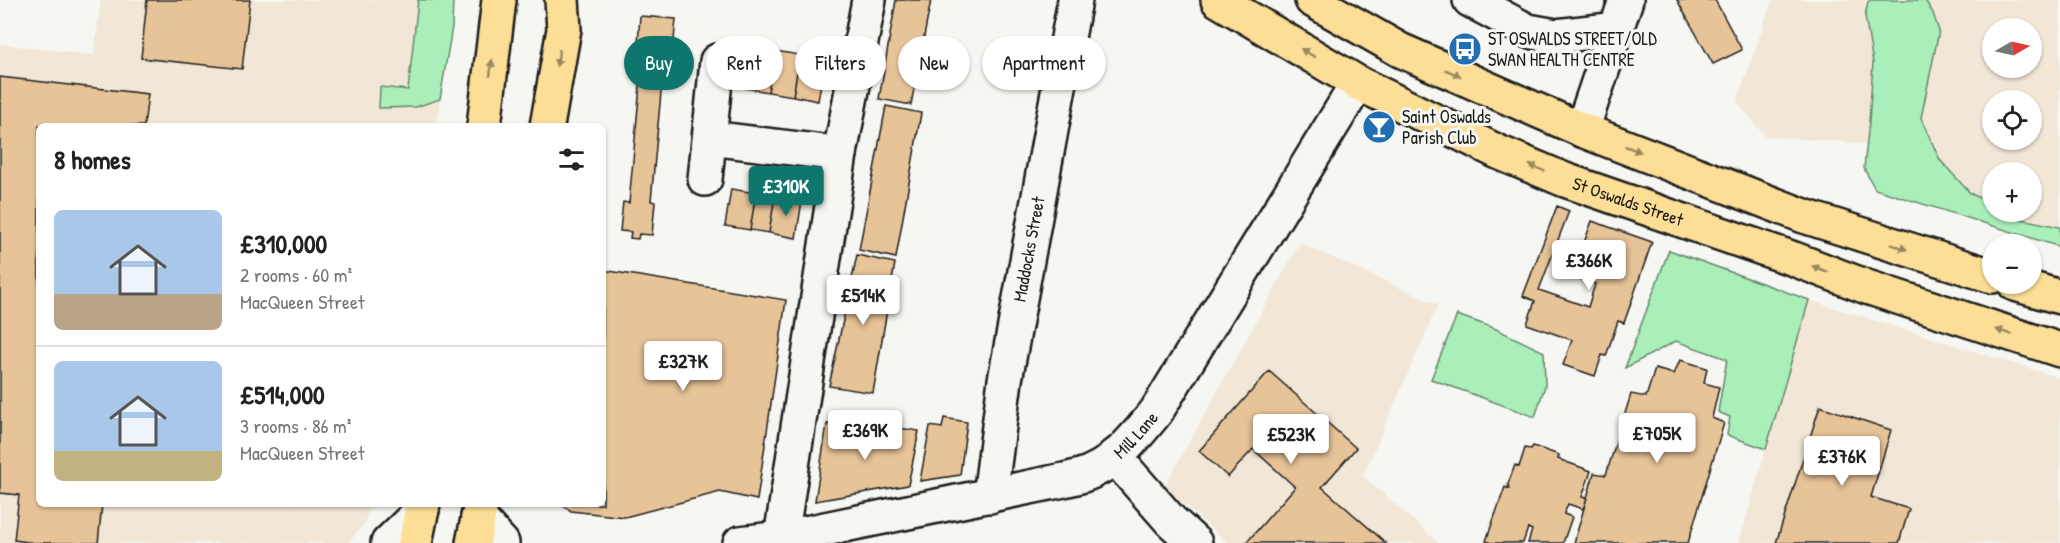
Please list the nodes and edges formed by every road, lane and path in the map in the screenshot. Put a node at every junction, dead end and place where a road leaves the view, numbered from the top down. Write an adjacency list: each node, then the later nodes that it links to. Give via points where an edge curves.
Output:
1 (499, 0): 11 (main road, one-way to 1)
2 (562, 0): 12 (main road, one-way to 12, via 564,29)
3 (869, 0): 15 (street)
4 (1218, 0): 9 (main road, St Oswalds Street, one-way to 4)
5 (1312, 0): 13 (main road, one-way to 13, via 1400,50)
6 (1470, 0): 8 (street, via 1528,31 1556,36)
7 (1075, 1): 22 (street, Maddocks Street, via 1005,380)
8 (1622, 14): 13 (street)
9 (1358, 83): 20 (main road, St Oswalds Street, one-way to 9, via 1867,287 1565,180 1498,152); 21 (street, Mill Lane, via 1156,412)
10 (714, 90): 14 (street)
11 (484, 123)
12 (548, 123)
13 (1582, 130): 17 (main road, one-way to 17, via 1804,216)
14 (710, 138): 15 (street); 16 (street)
15 (840, 154): 25 (street)
16 (705, 179)
17 (1982, 273)
18 (2042, 292): 19 (main road)
19 (2060, 297)
20 (2060, 350)
21 (1114, 456): 22 (street, Mill Lane, via 1092,472); 30 (street)
22 (990, 496): 25 (street, Mill Lane)
23 (423, 507): 26 (street); 27 (main road)
24 (477, 521): 28 (street)
25 (781, 538): 29 (street, Mill Lane)
26 (388, 543)
27 (415, 543)
28 (502, 543)
29 (740, 543)
30 (1195, 543)

